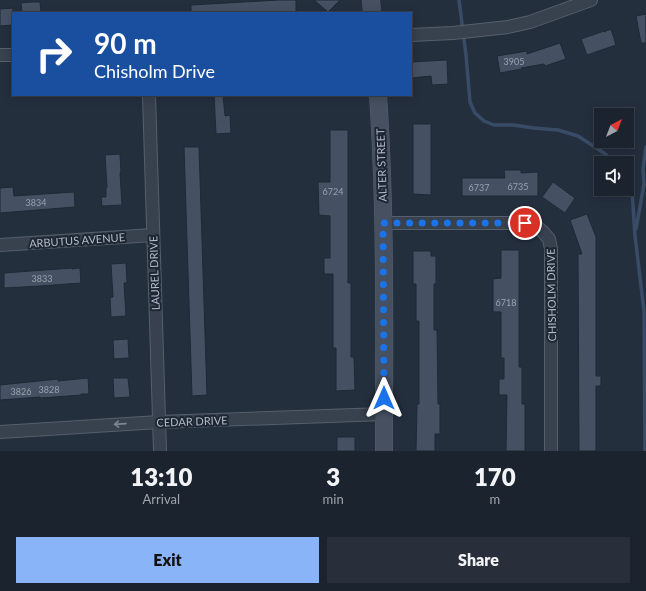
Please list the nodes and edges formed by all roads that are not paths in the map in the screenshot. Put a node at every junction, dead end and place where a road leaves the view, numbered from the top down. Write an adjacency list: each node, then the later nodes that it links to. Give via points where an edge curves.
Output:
1 (371, 0): 3 (street)
2 (584, 1): 4 (street, via 530,22 508,27)
3 (372, 12)
4 (412, 35)
5 (0, 55): 6 (street)
6 (12, 55)
7 (149, 96): 10 (street, LAUREL DRIVE)
8 (378, 96): 9 (street, ALTER STREET)
9 (383, 223): 12 (street, ALTER STREET); 17 (street, CHISHOLM DRIVE, via 525,223 535,225 544,232 551,250)
10 (153, 235): 11 (street, ARBUTUS AVENUE); 13 (street, LAUREL DRIVE)
11 (0, 245)
12 (384, 414): 13 (street, CEDAR DRIVE); 16 (street, ALTER STREET)
13 (159, 422): 14 (street, CEDAR DRIVE, one-way to 14); 15 (street, LAUREL DRIVE)
14 (0, 432)
15 (160, 451)
16 (384, 451)
17 (551, 451)

